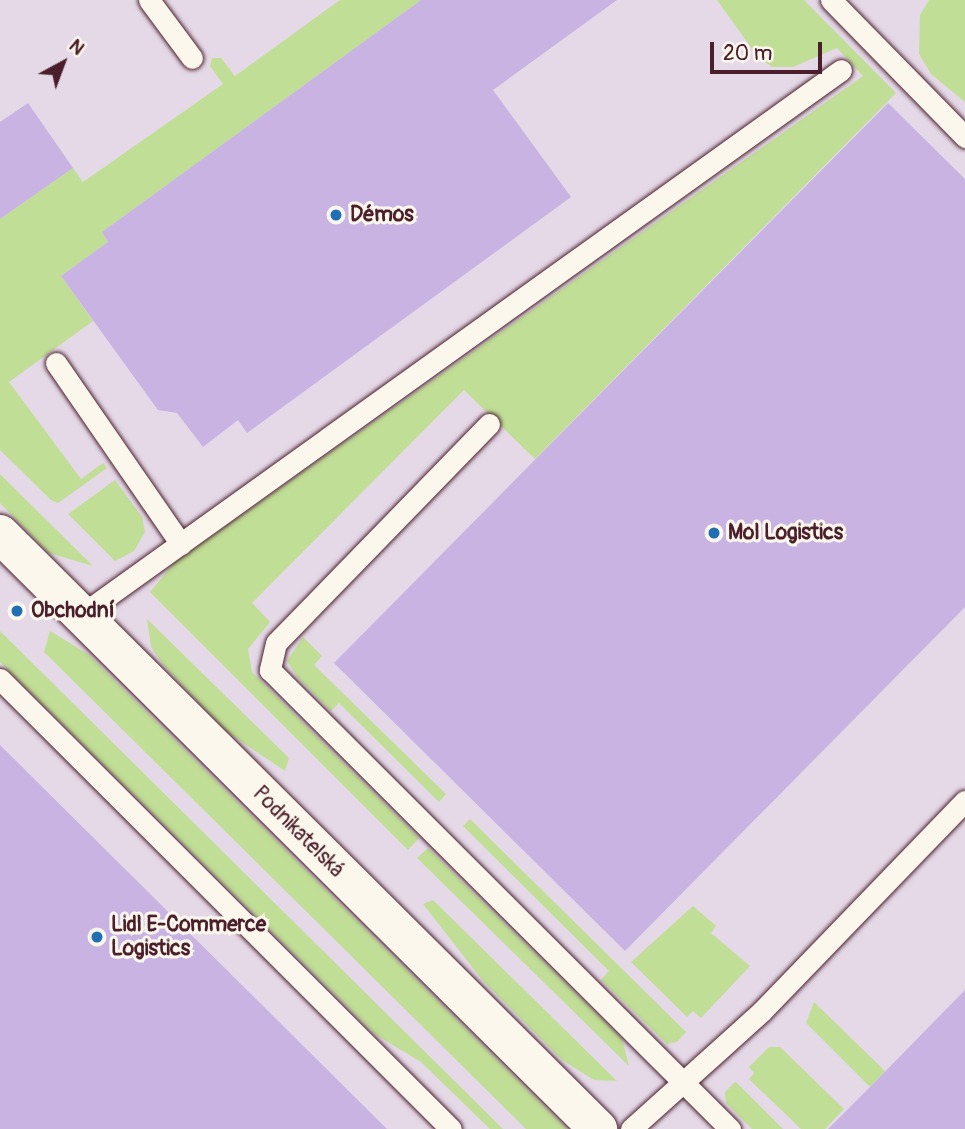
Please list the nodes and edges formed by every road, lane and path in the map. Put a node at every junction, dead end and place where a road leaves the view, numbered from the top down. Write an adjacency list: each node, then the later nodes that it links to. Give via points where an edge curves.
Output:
1 (149, 0): 3 (lane)
2 (831, 0): 5 (lane)
3 (192, 58)
4 (841, 70): 9 (lane)
5 (965, 137)
6 (56, 363): 9 (lane)
7 (489, 424): 13 (lane, via 276,643 271,670)
8 (0, 534): 10 (street, Podnikatelská)
9 (181, 544): 10 (lane)
10 (81, 615): 15 (street, Podnikatelská)
11 (0, 679): 14 (lane)
12 (965, 801): 13 (lane)
13 (685, 1086): 16 (lane); 17 (lane)
14 (451, 1129)
15 (598, 1129)
16 (631, 1129)
17 (730, 1129)

